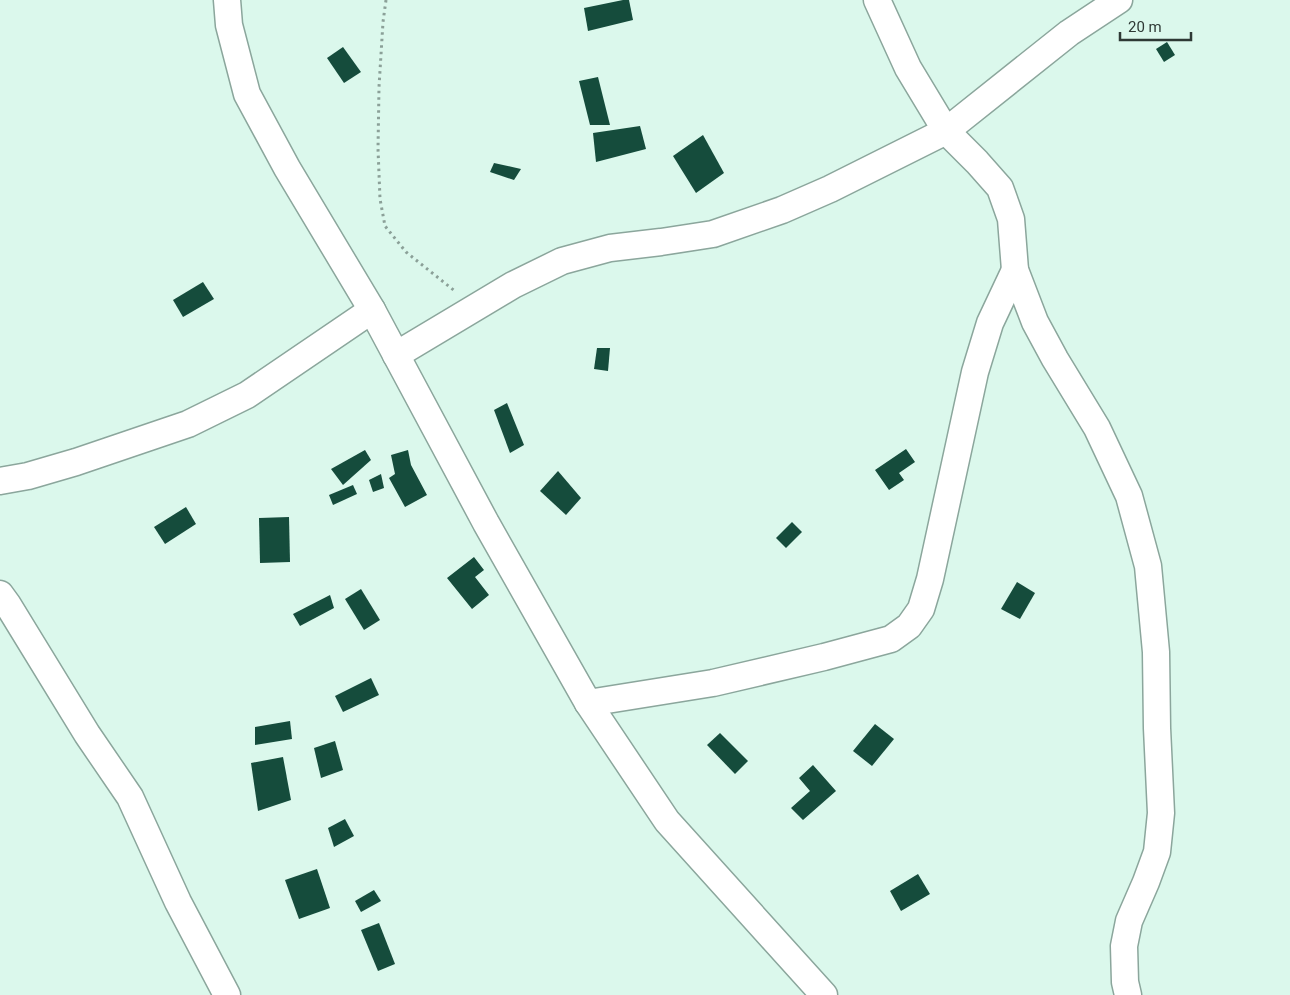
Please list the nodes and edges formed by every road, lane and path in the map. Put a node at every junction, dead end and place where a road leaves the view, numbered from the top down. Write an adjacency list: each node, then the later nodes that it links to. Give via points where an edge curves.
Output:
1 (227, 0): 8 (street, via 229,25 246,94 286,168)
2 (386, 0): 7 (path, via 378,140 380,199 385,226 406,252)
3 (877, 0): 5 (street, via 908,68)
4 (1119, 0): 5 (street, via 1069,33)
5 (946, 131): 6 (street, via 1000,188 1010,219); 7 (street, via 782,210 712,234 610,248 562,261)
6 (1015, 270): 12 (street, via 990,323 975,372 930,579 921,609 909,626 891,639 824,657 713,683); 15 (street, via 1035,322 1097,428 1129,496 1148,566 1156,652 1161,813 1157,852 1128,921 1124,946)
7 (476, 306): 9 (street)
8 (372, 310): 9 (street); 10 (street, via 247,394 188,424 76,462)
9 (396, 355): 12 (street)
10 (0, 481)
11 (0, 594): 13 (street, via 130,797 178,902)
12 (588, 703): 14 (street, via 667,821)
13 (226, 995)
14 (824, 995)
15 (1128, 995)

